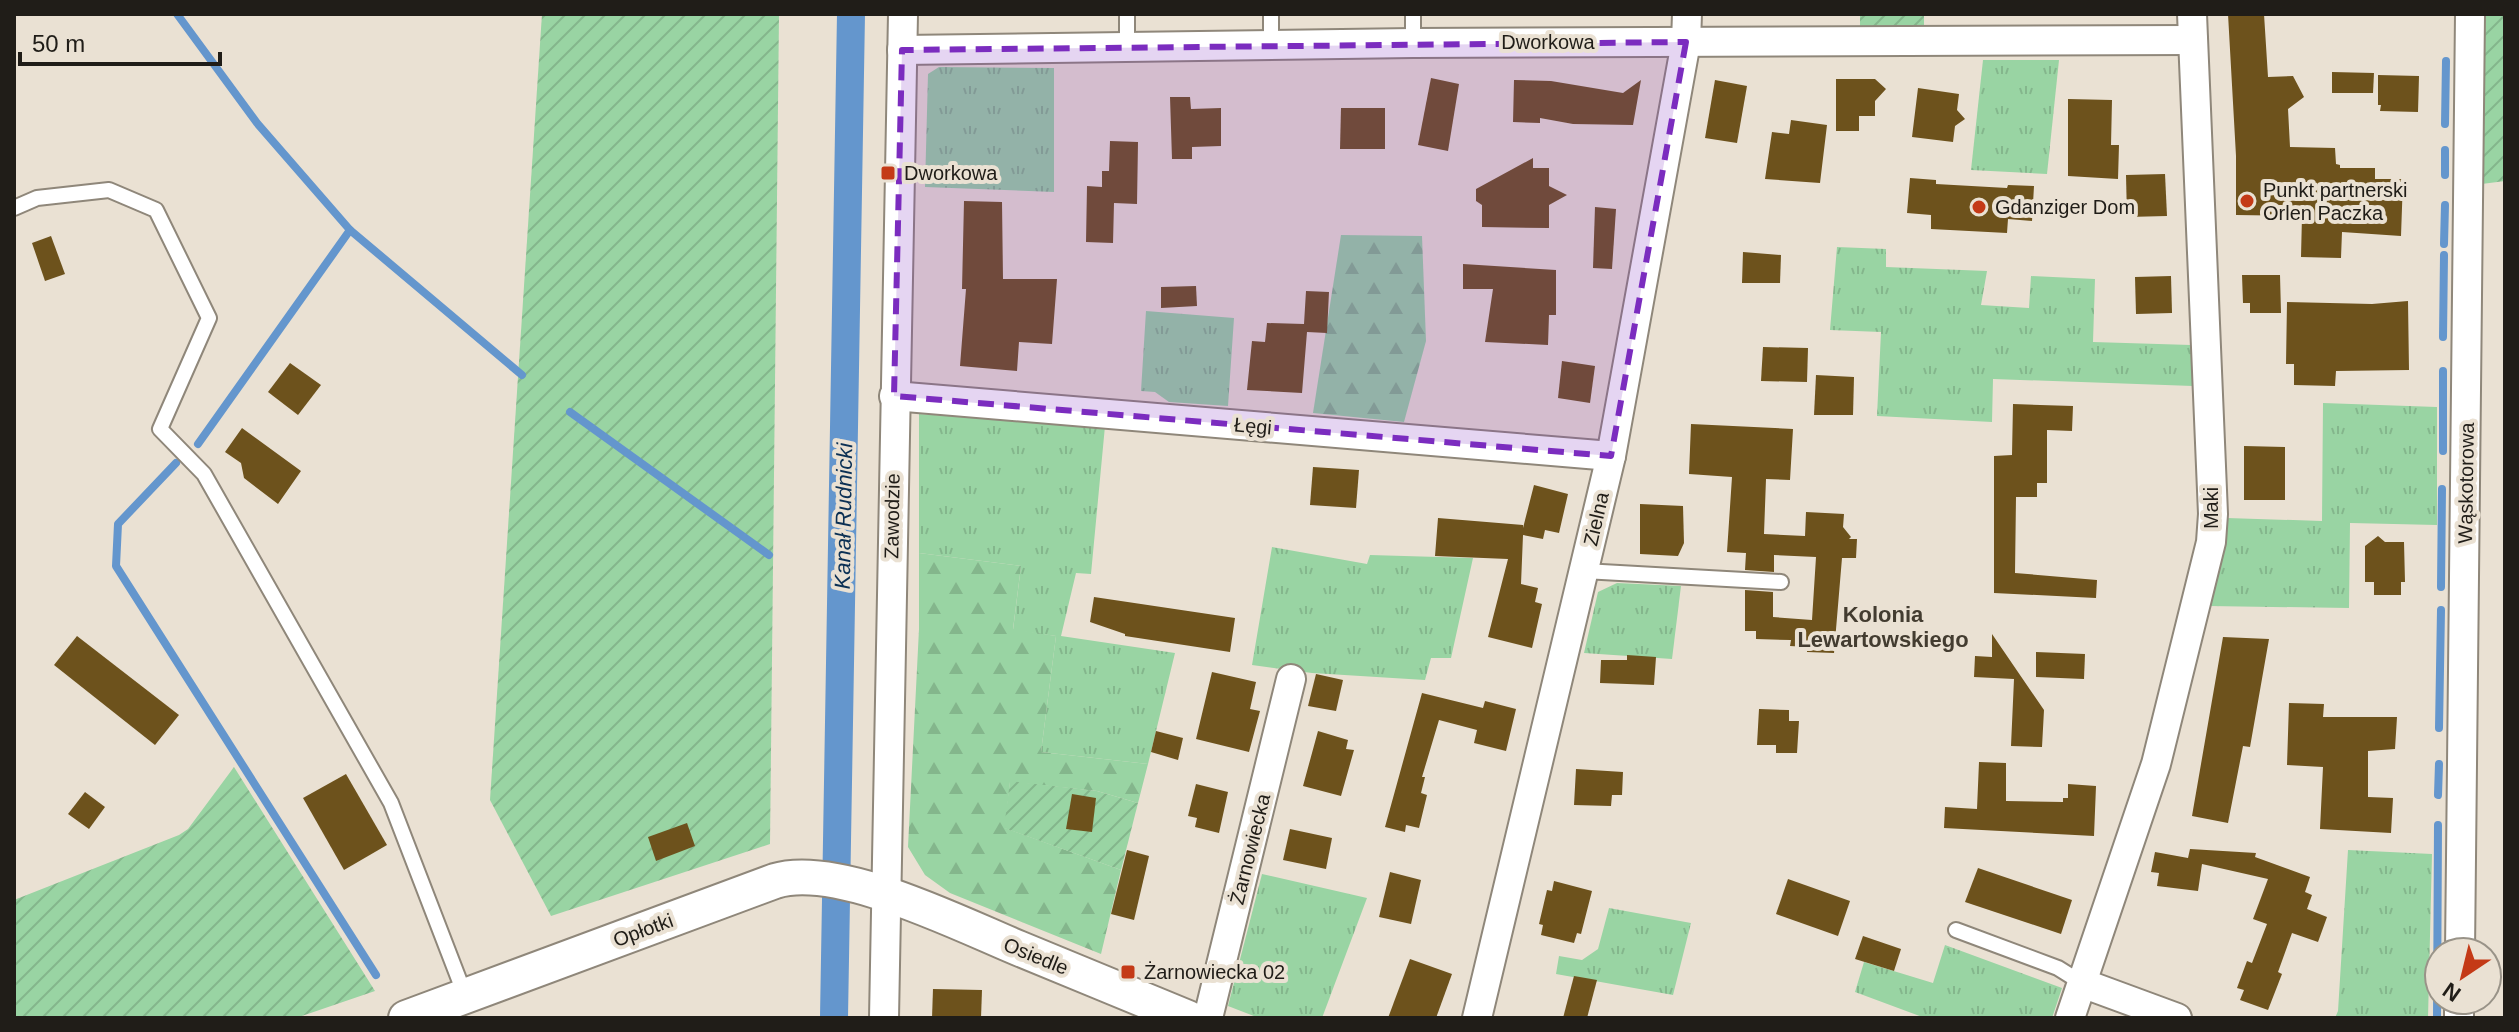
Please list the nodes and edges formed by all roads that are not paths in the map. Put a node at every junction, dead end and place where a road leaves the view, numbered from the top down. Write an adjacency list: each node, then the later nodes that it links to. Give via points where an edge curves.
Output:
1 (903, 14): 11 (street, Zawodzie)
2 (1127, 14): 10 (lane)
3 (1271, 14): 9 (lane)
4 (1413, 14): 8 (lane)
5 (2470, 14): 20 (street, Wąskotorowa)
6 (2192, 27): 7 (street, Dworkowa); 21 (street, Maki, via 2211,542 2156,764)
7 (1686, 28): 8 (street, Dworkowa); 14 (street, Zielna)
8 (1413, 43): 9 (street, Dworkowa)
9 (1271, 45): 10 (street, Dworkowa)
10 (1127, 46): 11 (street, Dworkowa)
11 (902, 50): 13 (street, Zawodzie)
12 (14, 208): 22 (lane, via 37,198 109,190 156,210 209,318 160,429 204,474 391,803)
13 (894, 396): 14 (street, Łęgi); 18 (street, Zawodzie)
14 (1611, 456): 15 (street, Zielna)
15 (1584, 571): 16 (lane); 27 (street, Zielna)
16 (1781, 582)
17 (1291, 679): 26 (street, Żarnowiecka)
18 (854, 886): 22 (street, Opłotki, via 787,877); 24 (street, Zawodzie); 25 (street, Osiedle)
19 (1956, 930): 21 (lane, via 2058,968)
20 (2460, 936)
21 (2082, 983): 28 (street, Maki); 29 (street)
22 (465, 996): 23 (street, Opłotki)
23 (406, 1018)
24 (884, 1018)
25 (1188, 1018)
26 (1208, 1018)
27 (1477, 1018)
28 (2070, 1018)
29 (2177, 1018)

